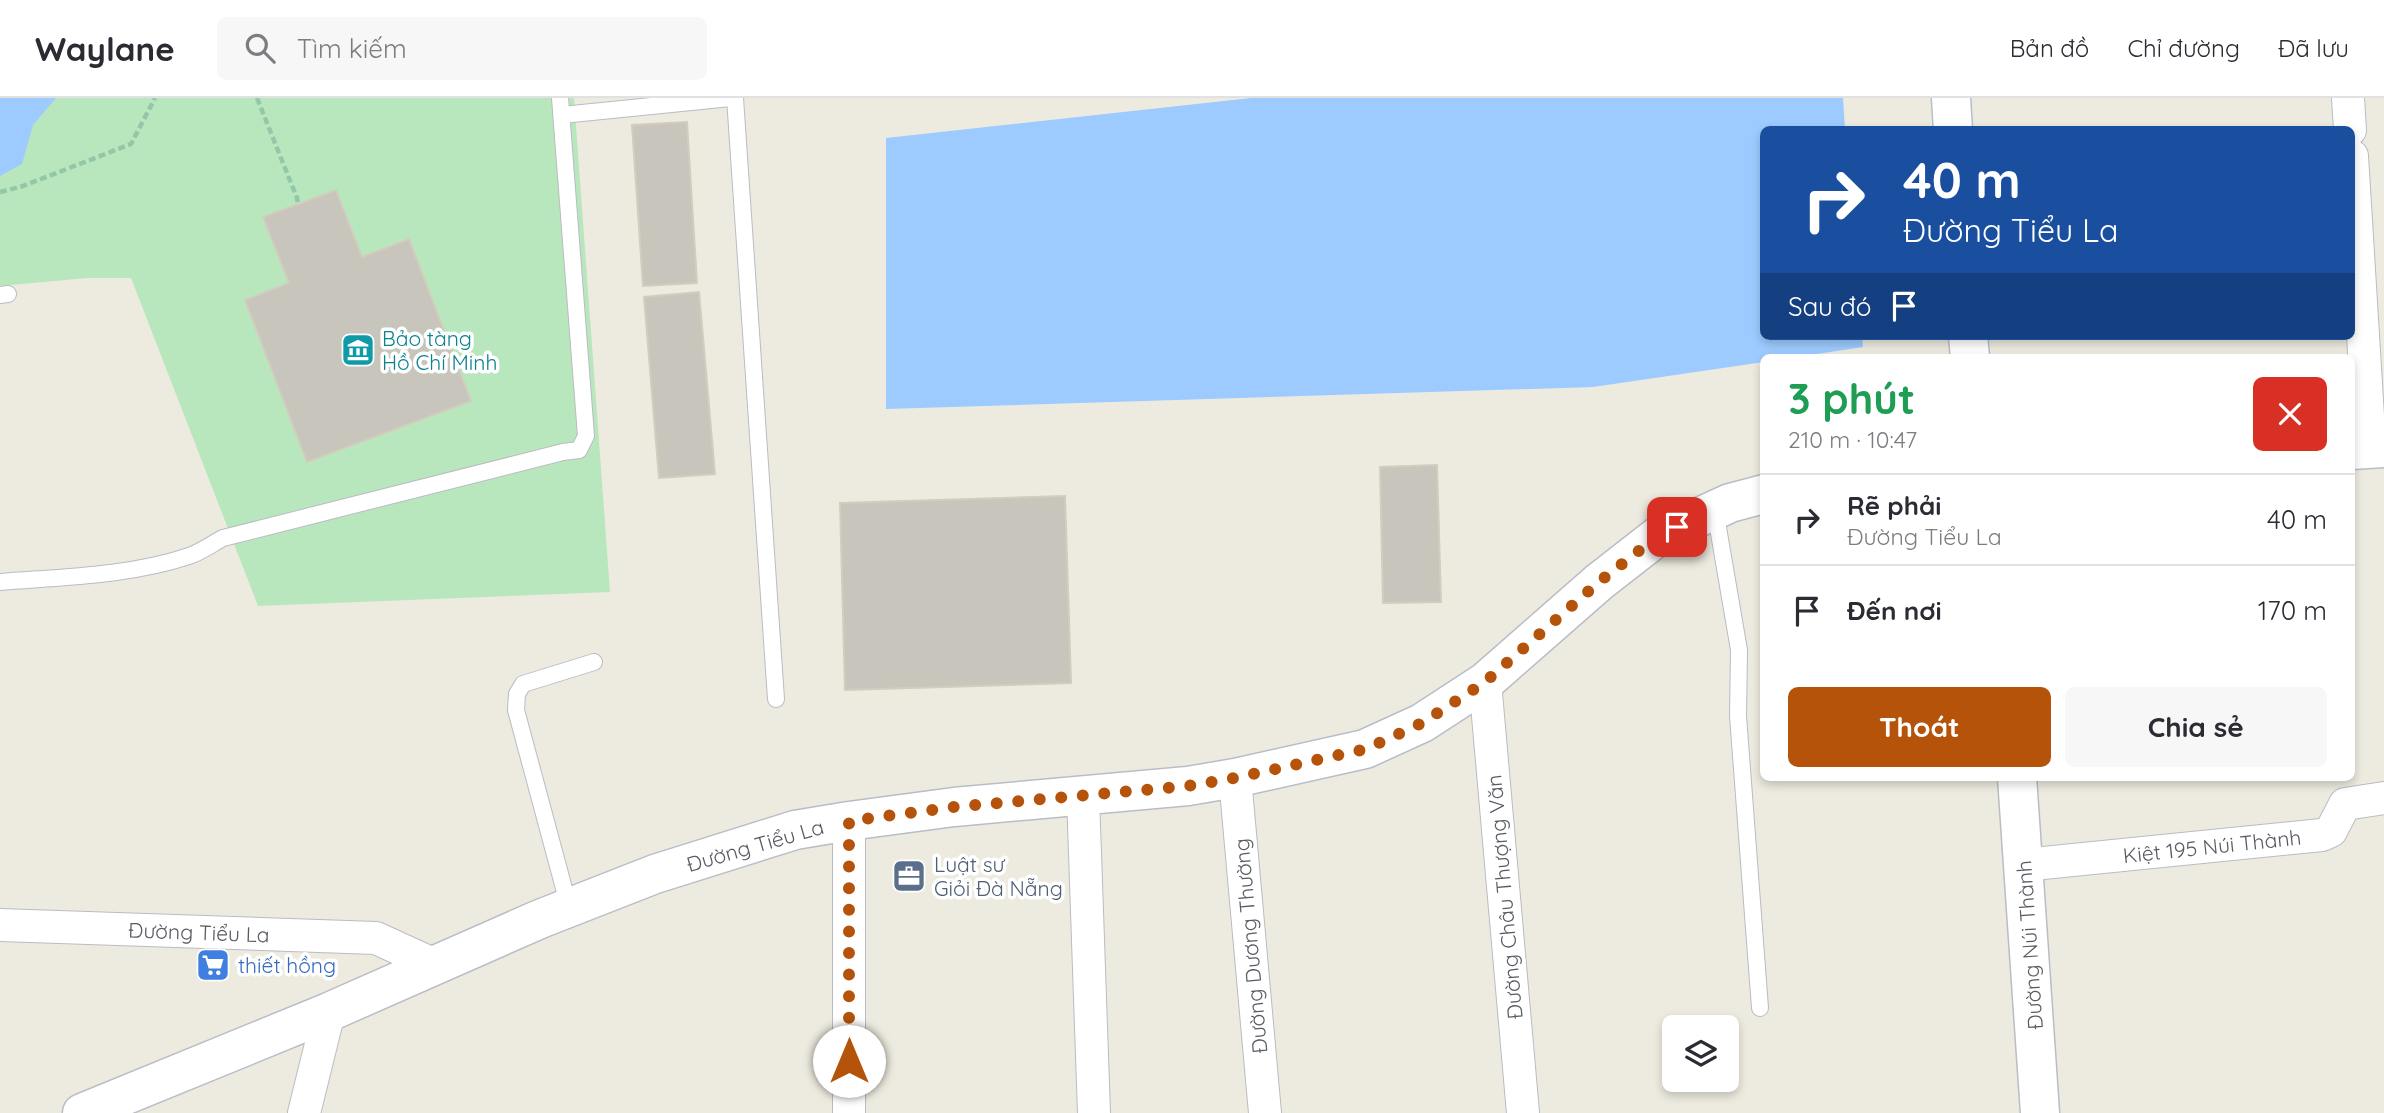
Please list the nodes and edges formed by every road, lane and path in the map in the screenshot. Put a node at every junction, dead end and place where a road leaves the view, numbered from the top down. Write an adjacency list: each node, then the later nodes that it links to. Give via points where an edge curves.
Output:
1 (155, 98): 9 (path, via 131,144)
2 (257, 98): 10 (path)
3 (733, 98): 6 (lane); 18 (lane)
4 (1951, 98): 7 (main road)
5 (2348, 98): 8 (street)
6 (561, 106): 15 (lane, via 586,436 579,450 223,538 191,555 160,564 103,574)
7 (1952, 126)
8 (2350, 126)
9 (0, 192)
10 (298, 204)
11 (2355, 208): 12 (street)
12 (2369, 449)
13 (1760, 495): 14 (main road, Đường Tiểu La)
14 (1715, 509): 17 (main road, Đường Tiểu La, via 1658,536); 29 (lane, via 1739,650 1738,716)
15 (0, 582)
16 (594, 662): 26 (lane, via 523,684 517,694 516,710)
17 (1485, 682): 19 (main road, Đường Tiểu La, via 1422,723 1366,749); 36 (street, Đường Châu Thượng Văn)
18 (776, 699)
19 (1235, 778): 22 (main road, Đường Tiểu La); 35 (street, Đường Dương Thường)
20 (2017, 781): 25 (main road, Đường Núi Thành)
21 (2344, 791): 23 (street, Kiệt 195 Núi Thành); 25 (street, Kiệt 195 Núi Thành, via 2331,831 2322,835)
22 (1083, 796): 24 (main road, Đường Tiểu La); 34 (street)
23 (2384, 798)
24 (849, 821): 26 (main road, Đường Tiểu La, via 795,830 678,866); 33 (street)
25 (2024, 865): 37 (main road, Đường Núi Thành)
26 (569, 907): 28 (main road, Đường Tiểu La)
27 (0, 925): 28 (street, Đường Tiểu La, via 376,938)
28 (435, 965): 30 (main road, Đường Tiểu La)
29 (1759, 1008)
30 (329, 1012): 31 (main road, Đường Tiểu La); 32 (street)
31 (82, 1113)
32 (304, 1113)
33 (849, 1113)
34 (1094, 1113)
35 (1265, 1113)
36 (1524, 1113)
37 (2040, 1113)

